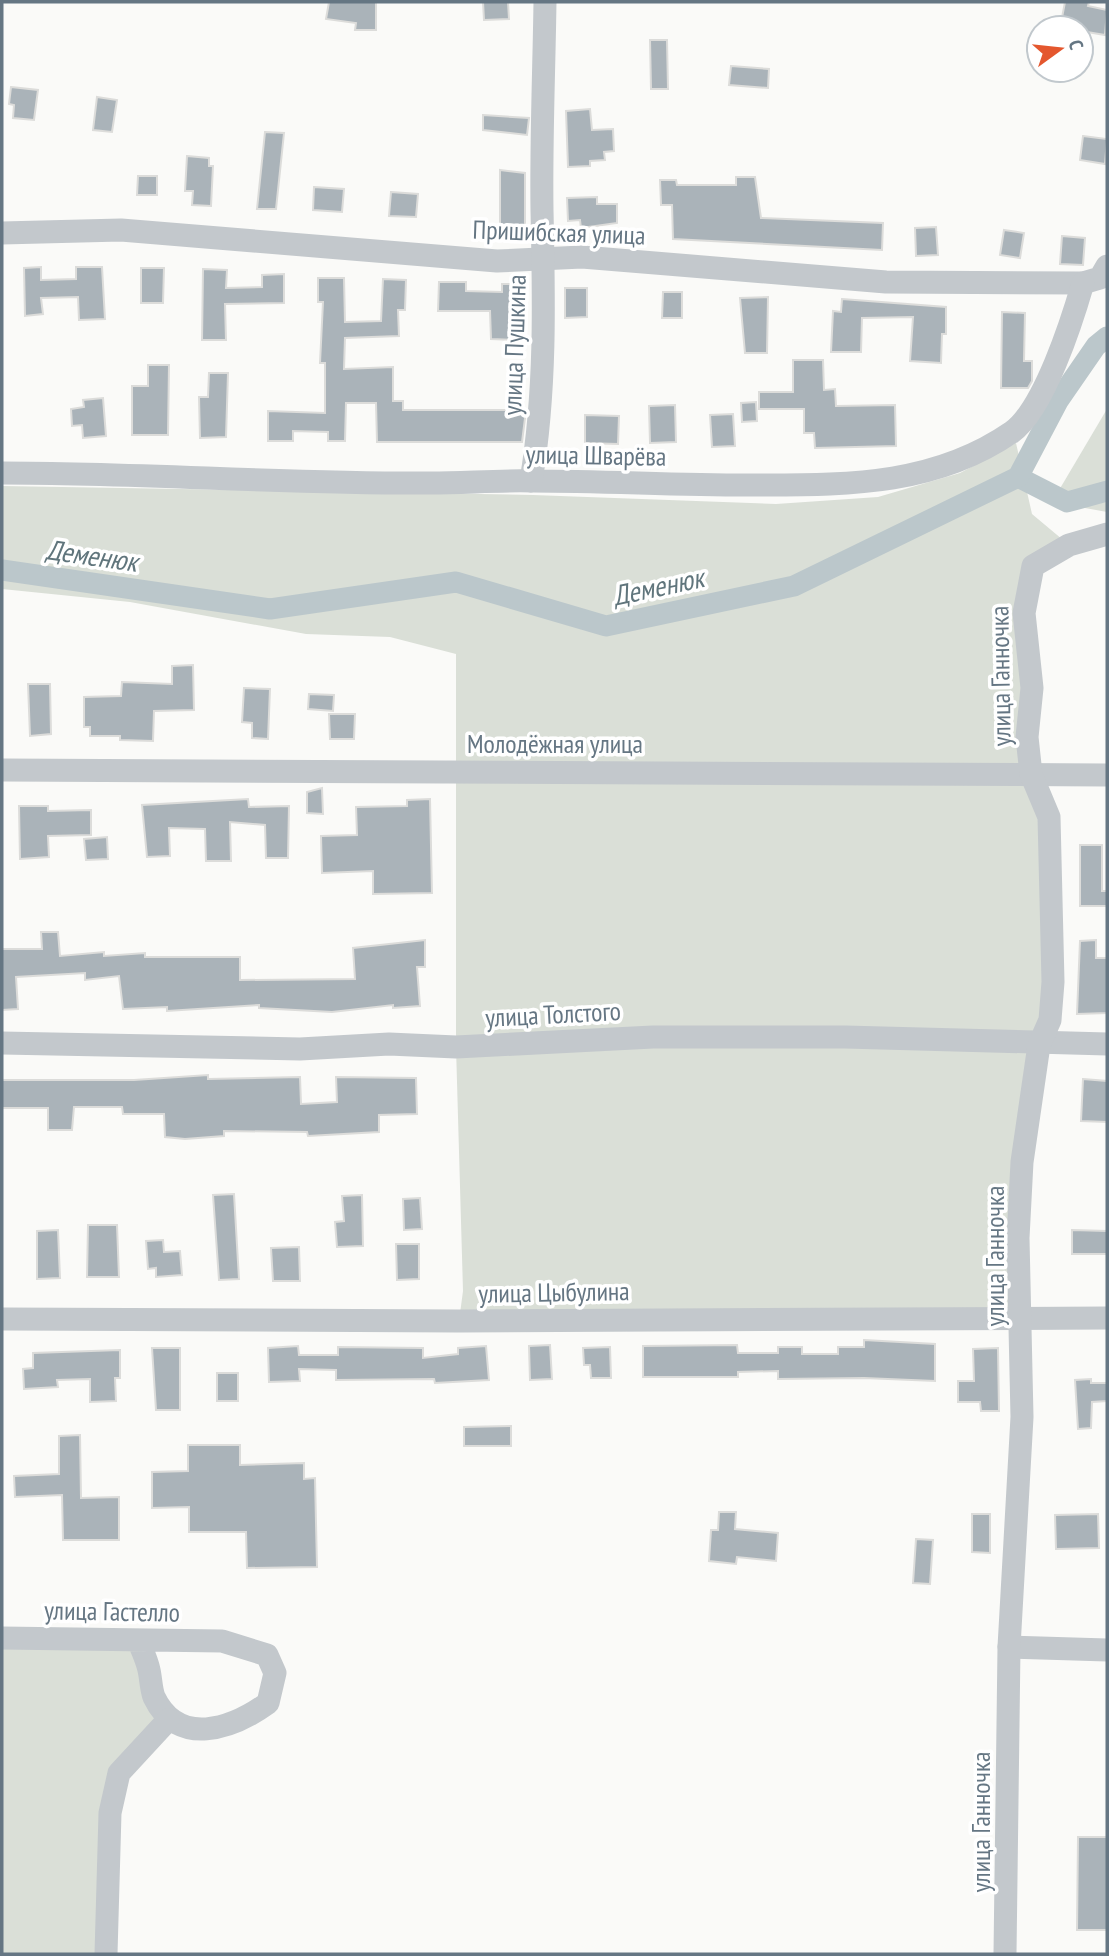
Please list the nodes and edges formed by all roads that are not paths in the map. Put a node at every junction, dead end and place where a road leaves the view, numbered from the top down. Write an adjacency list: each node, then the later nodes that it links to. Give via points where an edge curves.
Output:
1 (545, 2): 3 (street, улица Пушкина)
2 (2, 233): 3 (street, Пришибская улица, via 121,230 497,261)
3 (545, 260): 5 (street, Пришибская улица, via 582,257 886,282); 7 (street, улица Пушкина, via 538,437)
4 (1107, 266): 5 (street, via 1100,278)
5 (1083, 283): 7 (street, улица Шварёва, via 1069,332 1028,412 1015,430 962,460 917,475 836,485)
6 (2, 473): 7 (street, улица Шварёва, via 430,484)
7 (531, 481)
8 (1107, 534): 10 (street, улица Ганночка, via 1069,545 1033,566 1024,613 1032,688 1027,737)
9 (2, 770): 10 (street, Молодёжная улица)
10 (1031, 774): 11 (street, Молодёжная улица); 14 (street, улица Ганночка, via 1049,817 1053,982 1050,1020)
11 (1107, 775)
12 (2, 1043): 14 (street, улица Толстого, via 300,1049 790,1037)
13 (1107, 1044): 14 (street, улица Толстого)
14 (1039, 1045): 15 (street, улица Ганночка, via 1021,1175)
15 (1022, 1317): 16 (street, улица Цыбулина); 17 (street, улица Цыбулина); 20 (street, улица Ганночка, via 1022,1417)
16 (1107, 1318)
17 (2, 1319)
18 (2, 1638): 19 (street, улица Гастелло)
19 (138, 1640): 22 (street, via 149,1667 153,1695); 22 (street, улица Гастелло, via 222,1641 267,1655 275,1673 268,1703 245,1720 212,1729 184,1727)
20 (1009, 1647): 21 (street); 24 (street, улица Ганночка)
21 (1107, 1650)
22 (168, 1720): 23 (street, via 119,1773 110,1813)
23 (106, 1954)
24 (1005, 1954)

